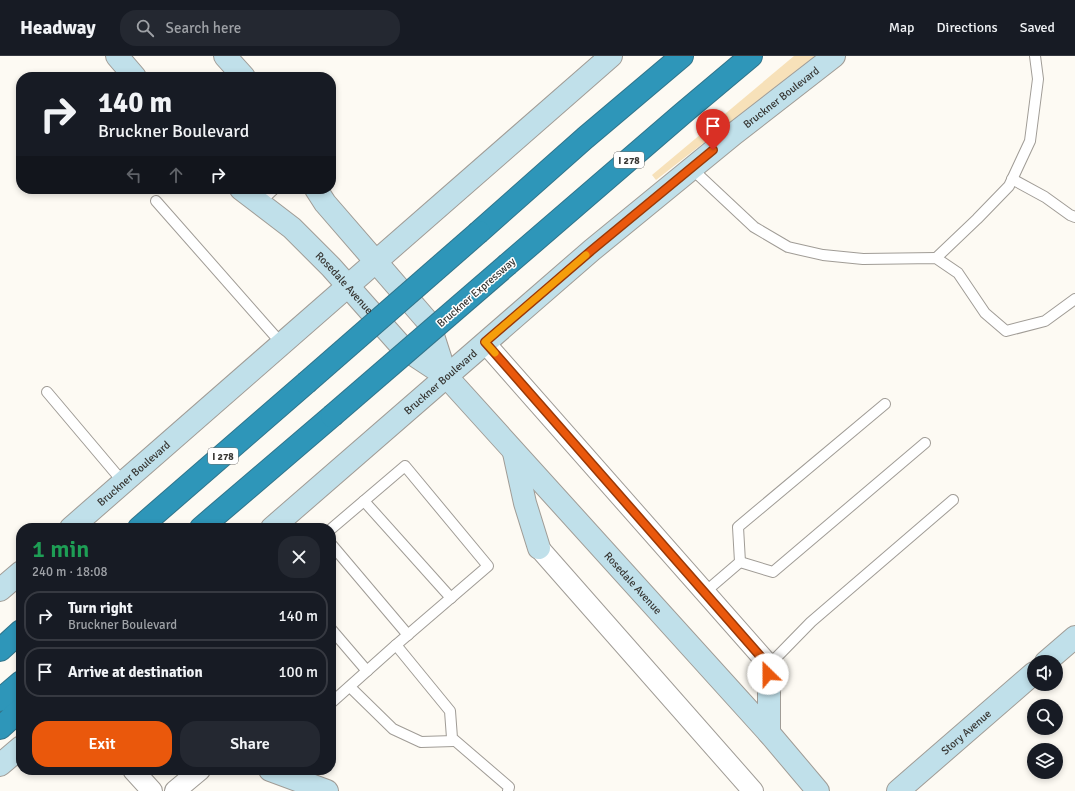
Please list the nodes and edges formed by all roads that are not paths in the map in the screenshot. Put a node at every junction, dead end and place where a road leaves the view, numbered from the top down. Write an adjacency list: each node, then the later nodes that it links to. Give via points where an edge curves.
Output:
1 (117, 56): 8 (main road)
2 (225, 56): 9 (main road)
3 (611, 56): 17 (main road, Bruckner Boulevard)
4 (682, 56): 32 (highway, I 278, bridge)
5 (751, 56): 25 (highway, Bruckner Expressway / I 278, bridge)
6 (834, 56): 10 (main road, Bruckner Boulevard)
7 (1035, 56): 11 (lane, via 1038,79 1030,141)
8 (131, 72)
9 (239, 72)
10 (691, 168): 16 (lane, via 754,227 788,247 823,255 863,259); 20 (main road, Bruckner Boulevard)
11 (1012, 179): 15 (lane); 16 (lane, via 1009,186 988,208)
12 (319, 194): 17 (main road, Rosedale Avenue)
13 (266, 196): 18 (main road, Rosedale Avenue, via 292,228)
14 (156, 201): 21 (lane)
15 (1075, 217)
16 (936, 258): 19 (lane, via 958,273 985,313 1006,331 1045,321)
17 (376, 261): 18 (main road, Bruckner Boulevard); 22 (main road, Rosedale Avenue, via 429,323)
18 (348, 286): 21 (main road, Bruckner Boulevard); 22 (main road, Rosedale Avenue, via 402,347)
19 (1075, 299)
20 (485, 342): 22 (main road, Bruckner Boulevard); 42 (street)
21 (282, 344): 28 (main road, Bruckner Boulevard)
22 (446, 376): 27 (main road, Rosedale Avenue); 35 (main road, Bruckner Boulevard)
23 (47, 392): 28 (lane)
24 (884, 404): 39 (lane, via 738,527)
25 (332, 416): 33 (highway, Bruckner Expressway / I 278); 34 (highway)
26 (925, 444): 39 (lane, via 773,572)
27 (514, 451): 37 (main road, via 525,503); 60 (main road, Rosedale Avenue)
28 (123, 482): 31 (main road, Bruckner Boulevard)
29 (953, 500): 51 (lane, via 811,622)
30 (364, 501): 36 (lane); 43 (lane); 43 (lane, via 405,466 488,566)
31 (77, 523)
32 (146, 523)
33 (207, 523)
34 (219, 523)
35 (278, 523)
36 (336, 525)
37 (539, 548): 67 (street)
38 (336, 550): 45 (lane)
39 (740, 562): 42 (lane)
40 (16, 576): 41 (main road)
41 (0, 590)
42 (704, 592): 51 (street)
43 (451, 598): 45 (lane)
44 (336, 635): 52 (lane)
45 (408, 635): 48 (lane)
46 (16, 636): 49 (highway)
47 (1075, 637): 50 (main road)
48 (396, 645): 52 (lane); 61 (lane, via 450,711)
49 (0, 650)
50 (1054, 655)
51 (768, 665): 60 (main road)
52 (367, 672): 55 (lane)
53 (1027, 679): 73 (main road, Story Avenue)
54 (16, 686): 56 (highway)
55 (350, 687): 57 (lane); 61 (lane, via 393,729 421,742)
56 (0, 700)
57 (336, 700)
58 (16, 714): 59 (highway)
59 (0, 728)
60 (769, 733): 72 (main road, Rosedale Avenue)
61 (454, 741): 71 (lane, via 509,787)
62 (16, 751): 63 (main road)
63 (0, 765)
64 (138, 775): 68 (street)
65 (194, 775): 69 (street)
66 (284, 775): 70 (main road)
67 (745, 788)
68 (152, 791)
69 (175, 791)
70 (327, 791)
71 (508, 791)
72 (818, 791)
73 (898, 791)

